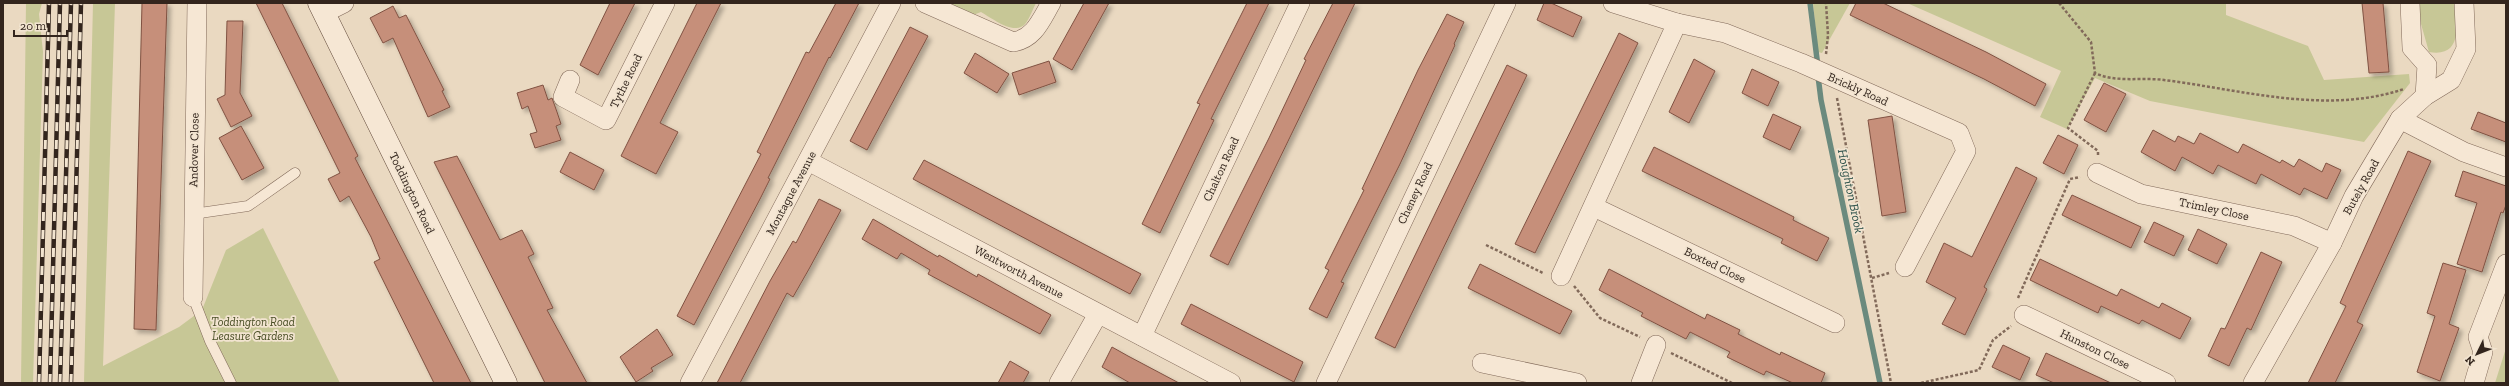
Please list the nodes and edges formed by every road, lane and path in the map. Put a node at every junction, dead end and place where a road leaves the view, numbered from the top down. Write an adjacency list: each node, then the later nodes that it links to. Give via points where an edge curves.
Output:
1 (197, 3): 28 (street, Andover Close)
2 (344, 3): 14 (street)
3 (664, 3): 20 (street, Tythe Road, via 606,120 563,97)
4 (891, 3): 23 (street, Montague Avenue)
5 (925, 3): 6 (street, via 1012,42 1025,40 1032,35)
6 (1051, 3)
7 (1300, 3): 38 (street, Chalton Road)
8 (1506, 3): 46 (street, Cheney Road)
9 (1613, 3): 15 (street, Brickly Road)
10 (1826, 3): 19 (path, via 1828,35)
11 (2058, 3): 18 (path, via 2091,42)
12 (2410, 3): 17 (street, via 2412,48)
13 (2464, 3): 16 (street, Butely Road, via 2466,49)
14 (321, 8): 42 (main road, Toddington Road)
15 (1677, 23): 19 (street, Brickly Road, via 1725,33); 27 (street)
16 (2459, 64): 17 (street); 21 (street, Butely Road, via 2451,80)
17 (2427, 65): 21 (street)
18 (2095, 73): 21 (path, via 2108,79 2148,78 2274,98 2335,101 2389,94 2411,86); 26 (path, via 2068,128 2098,151)
19 (1825, 74): 32 (street, Brickly Road, via 1959,133 1966,151); 50 (path, via 1837,97)
20 (570, 80)
21 (2425, 96): 22 (street, Butely Road)
22 (2400, 119): 24 (street, via 2464,152); 29 (street, Butely Road, via 2354,196)
23 (808, 161): 35 (street, Wentworth Avenue); 43 (street, Montague Avenue)
24 (2506, 167)
25 (295, 173): 28 (lane, via 248,206)
26 (2097, 173): 29 (street, Trimley Close, via 2141,194 2294,226); 36 (path, via 2070,179 2018,296)
27 (1594, 207): 33 (street); 37 (street, Boxted Close)
28 (193, 214): 34 (street, Andover Close)
29 (2332, 243): 53 (street, Butely Road)
30 (1486, 245): 33 (path, via 1543,273)
31 (2506, 264): 54 (street, via 2478,337 2483,352)
32 (1905, 267)
33 (1561, 276): 39 (path, via 1573,285 1600,318)
34 (193, 297): 41 (lane, via 195,308)
35 (1098, 314): 38 (street, Wentworth Avenue); 44 (street)
36 (2024, 315): 51 (path, via 1993,340 1979,370); 52 (street, Hunston Close)
37 (1835, 322)
38 (1142, 336): 45 (street, Wentworth Avenue)
39 (1656, 345): 48 (street); 49 (path)
40 (1482, 363): 47 (street)
41 (231, 383)
42 (506, 383)
43 (690, 383)
44 (1059, 383)
45 (1231, 383)
46 (1326, 383)
47 (1577, 383)
48 (1640, 383)
49 (1732, 383)
50 (1890, 383)
51 (1921, 383)
52 (2166, 383)
53 (2253, 383)
54 (2474, 383)

